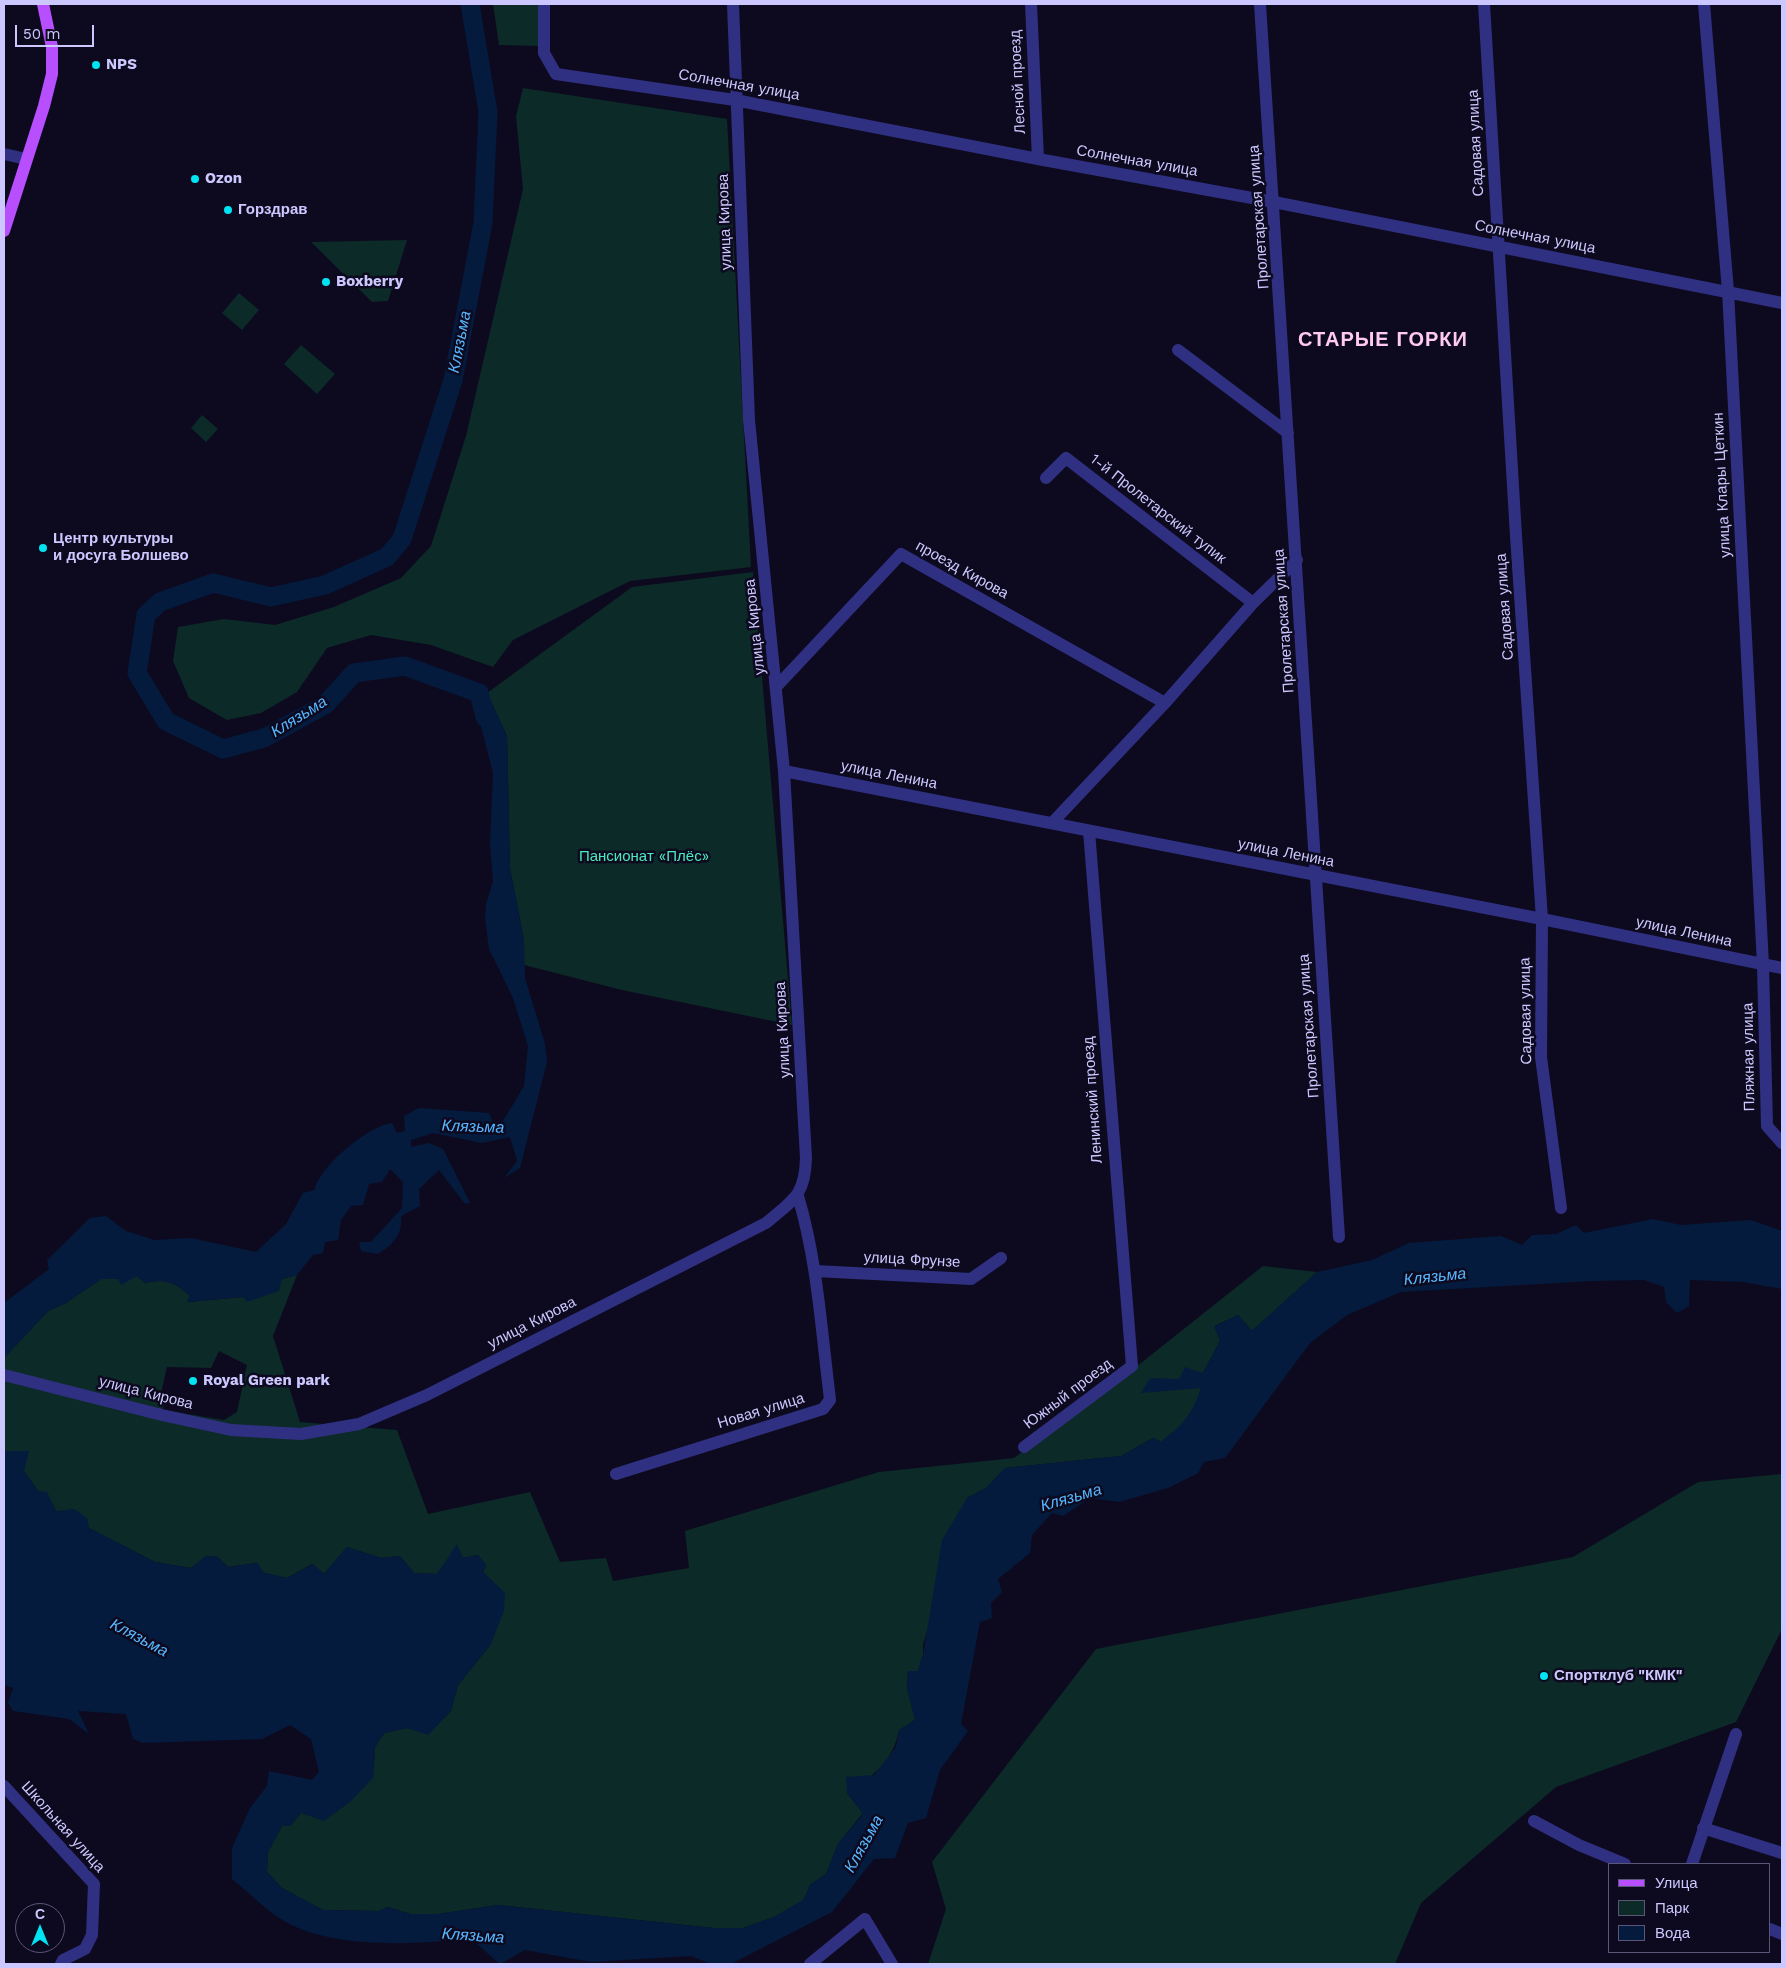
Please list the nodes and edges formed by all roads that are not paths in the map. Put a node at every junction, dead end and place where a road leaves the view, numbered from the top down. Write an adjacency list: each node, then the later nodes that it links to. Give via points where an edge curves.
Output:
1 (43, 4): 10 (main road, via 52,47 52,74)
2 (544, 4): 8 (street, Солнечная улица, via 544,53 556,74)
3 (733, 4): 8 (street, улица Кирова)
4 (1031, 4): 11 (street, Лесной проезд)
5 (1260, 4): 12 (street, Пролетарская улица)
6 (1484, 4): 14 (street, Садовая улица)
7 (1704, 4): 15 (street, улица Клары Цеткин)
8 (735, 100): 11 (street, Солнечная улица); 22 (street, улица Кирова, via 749,420)
9 (4, 154): 10 (street)
10 (26, 159): 13 (main road)
11 (1038, 159): 12 (street, Солнечная улица)
12 (1274, 202): 14 (street, Солнечная улица); 18 (street, Пролетарская улица)
13 (4, 231)
14 (1498, 247): 15 (street, Солнечная улица); 28 (street, Садовая улица)
15 (1728, 291): 16 (street, Солнечная улица); 29 (street, улица Клары Цеткин)
16 (1782, 303)
17 (1178, 350): 18 (street)
18 (1288, 433): 20 (street, Пролетарская улица)
19 (1046, 478): 21 (street, 1-й Пролетарский тупик, via 1066,458)
20 (1297, 560): 21 (street); 27 (street, Пролетарская улица)
21 (1253, 603): 23 (street)
22 (777, 686): 23 (street, проезд Кирова, via 901,554); 24 (street, улица Кирова)
23 (1165, 703): 25 (street)
24 (784, 771): 25 (street, улица Ленина); 32 (street, улица Кирова, via 806,1158 806,1179)
25 (1052, 823): 26 (street, улица Ленина)
26 (1089, 831): 27 (street, улица Ленина); 37 (street, Ленинский проезд)
27 (1316, 875): 28 (street, улица Ленина); 34 (street, Пролетарская улица)
28 (1542, 919): 29 (street, улица Ленина); 33 (street, Садовая улица, via 1541,1057)
29 (1763, 964): 30 (street, улица Ленина); 31 (street, Пляжная улица, via 1767,1126)
30 (1782, 968)
31 (1782, 1143)
32 (798, 1196): 36 (street, Новая улица, via 810,1235); 38 (street, улица Кирова, via 766,1223 427,1395 359,1424 300,1434 231,1430)
33 (1561, 1208)
34 (1339, 1237)
35 (1001, 1258): 36 (street, улица Фрунзе, via 971,1279)
36 (815, 1271): 40 (street, Новая улица, via 829,1391 827,1405)
37 (1132, 1366): 39 (street, Южный проезд)
38 (4, 1374)
39 (1024, 1447)
40 (616, 1474)
41 (1736, 1734): 44 (street)
42 (4, 1786): 48 (street, Школьная улица, via 94,1884 92,1935 85,1949)
43 (1534, 1822): 46 (street)
44 (1703, 1828): 45 (street); 47 (street)
45 (1782, 1853)
46 (1623, 1863)
47 (1692, 1863)
48 (60, 1964)
49 (810, 1964): 50 (street, via 865,1919)
50 (892, 1964)

